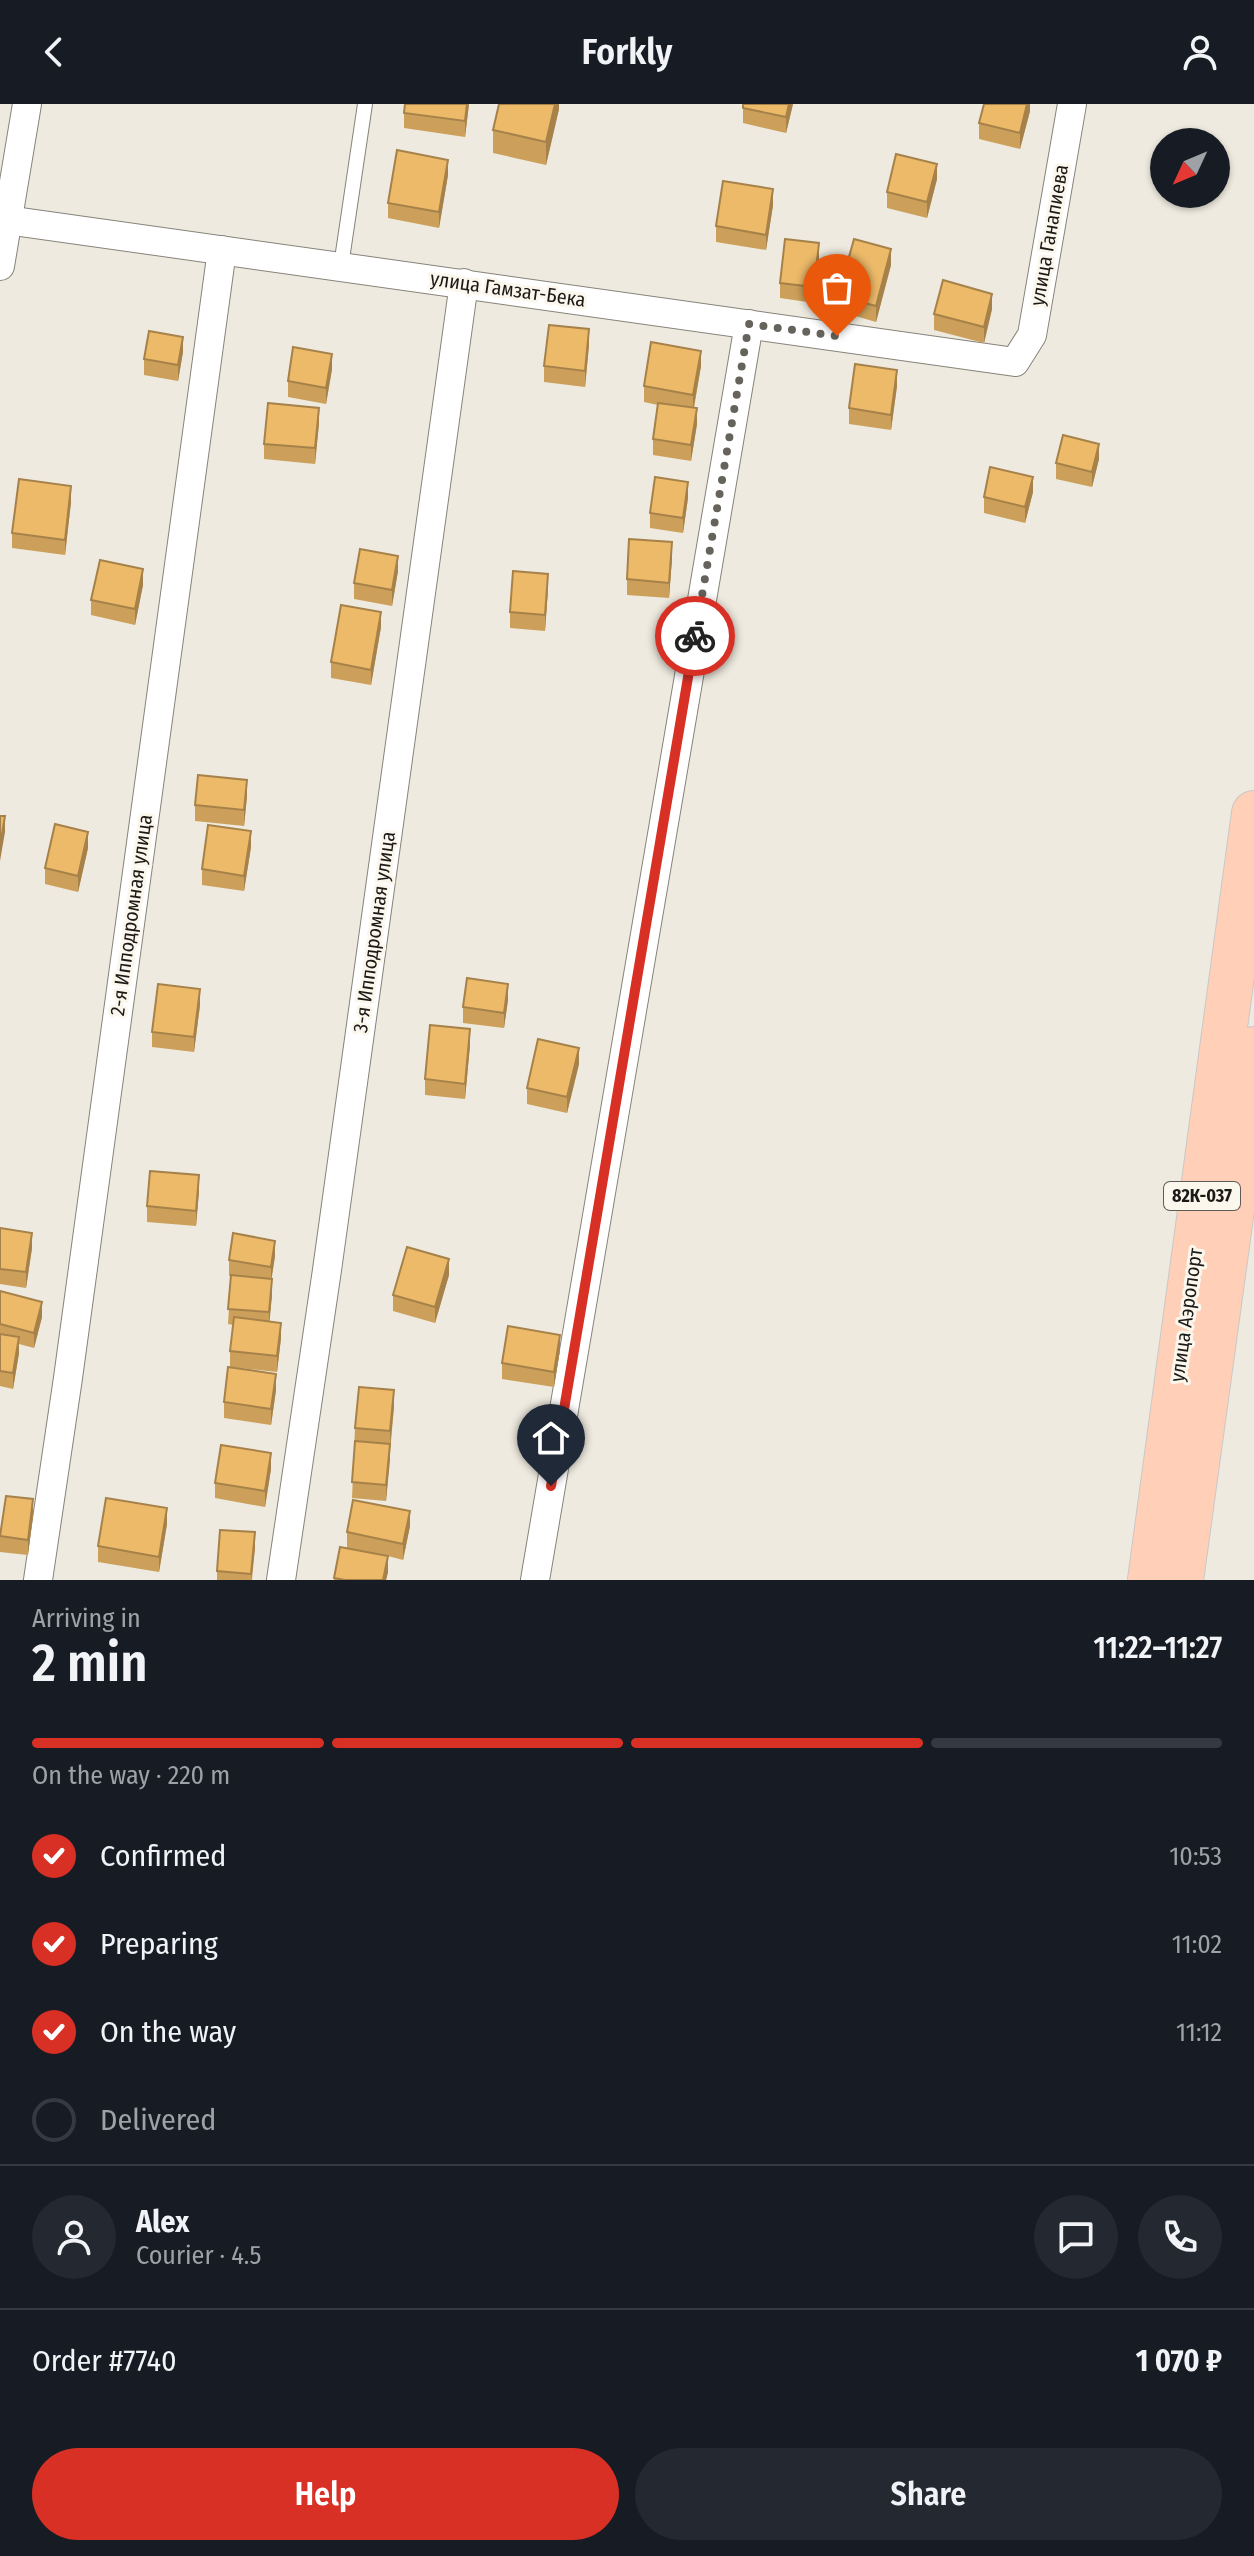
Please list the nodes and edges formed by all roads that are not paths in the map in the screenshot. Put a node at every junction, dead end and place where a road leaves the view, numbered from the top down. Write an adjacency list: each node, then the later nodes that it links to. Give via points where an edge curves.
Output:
1 (27, 104): 4 (street)
2 (365, 104): 7 (lane)
3 (1072, 104): 10 (street, улица Ганапиева, via 1032,335)
4 (4, 219): 5 (street, улица Гамзат-Бека); 6 (street)
5 (222, 250): 7 (street, улица Гамзат-Бека); 13 (street, 2-я Ипподромная улица)
6 (0, 266)
7 (341, 266): 8 (street, улица Гамзат-Бека)
8 (464, 283): 9 (street, улица Гамзат-Бека); 14 (street, 3-я Ипподромная улица)
9 (749, 324): 10 (street, улица Гамзат-Бека); 15 (street)
10 (1015, 362)
11 (1254, 813): 16 (main road, улица Аэропорт / 82К-037)
12 (1254, 1049): 17 (main road, улица Аэропорт)
13 (38, 1580)
14 (281, 1580)
15 (535, 1580)
16 (1150, 1580)
17 (1181, 1580)

